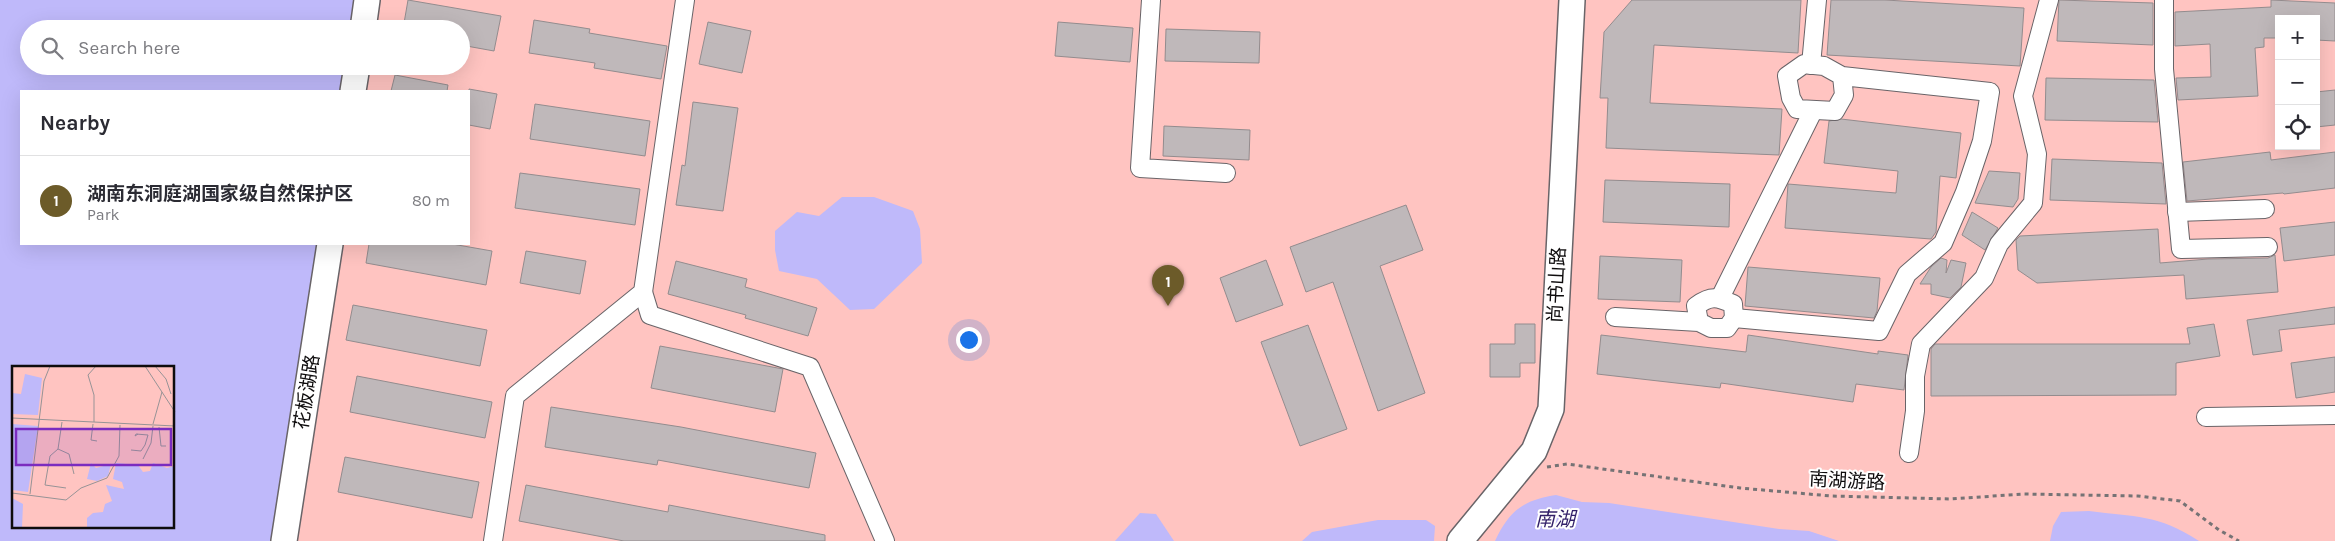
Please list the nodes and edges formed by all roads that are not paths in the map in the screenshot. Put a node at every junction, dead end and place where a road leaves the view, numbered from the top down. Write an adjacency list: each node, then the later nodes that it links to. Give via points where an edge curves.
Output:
1 (367, 0): 8 (street)
2 (685, 0): 19 (street)
3 (1151, 0): 14 (street, via 1140,168)
4 (1572, 0): 30 (street, 尚书山路, via 1551,409 1534,451)
5 (1817, 0): 9 (street)
6 (2049, 0): 26 (street, via 2022,96 2037,154 2034,204 1999,244 1984,278 1921,344)
7 (2164, 0): 16 (street, via 2164,69)
8 (364, 20)
9 (1811, 65): 11 (street, via 1824,66); 13 (street, via 1804,64 1787,76 1797,108)
10 (356, 75): 12 (street)
11 (1842, 76): 13 (street, via 1844,95 1835,111); 22 (street, via 1990,92 1982,140 1965,192 1943,243 1907,274 1879,331)
12 (353, 90)
13 (1813, 111): 20 (street)
14 (1226, 173)
15 (2264, 209): 16 (street)
16 (2177, 212): 18 (street, via 2181,249)
17 (330, 245): 27 (street, 花板湖路)
18 (2268, 247)
19 (643, 292): 28 (street, via 515,396); 29 (street, via 650,315 810,367)
20 (1720, 298): 22 (street, via 1734,304); 23 (street, via 1706,298 1696,306)
21 (1614, 317): 23 (street)
22 (1734, 318): 23 (street, via 1727,328 1711,328)
23 (1699, 322)
24 (2335, 415): 25 (street)
25 (2206, 417)
26 (1909, 453)
27 (284, 541)
28 (493, 541)
29 (885, 541)
30 (1460, 541)

